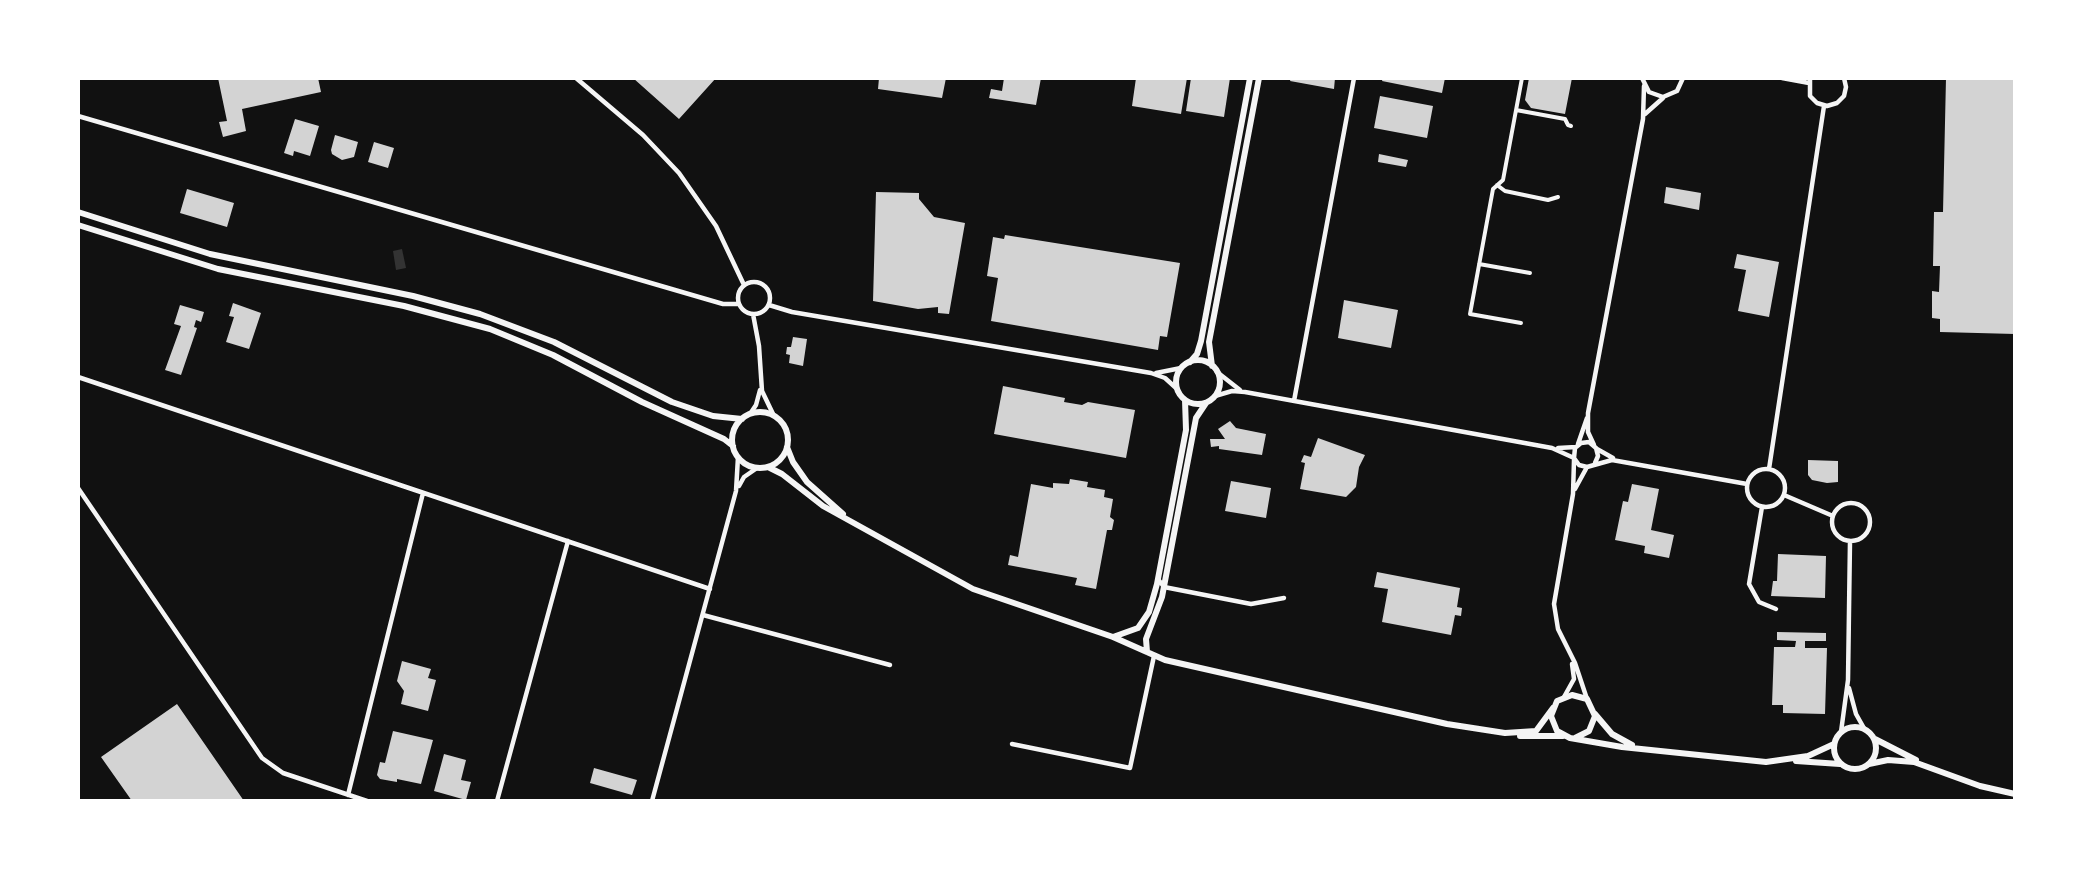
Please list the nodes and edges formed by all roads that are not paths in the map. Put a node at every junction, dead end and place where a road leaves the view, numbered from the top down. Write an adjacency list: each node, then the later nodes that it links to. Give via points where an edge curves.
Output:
1 (576, 78): 24 (street, via 643,135 679,173 714,222)
2 (1250, 78): 29 (street, via 1201,341)
3 (1259, 78): 30 (street, via 1209,342)
4 (1354, 78): 40 (street)
5 (1522, 78): 14 (street)
6 (1641, 78): 11 (street)
7 (1782, 78): 10 (street)
8 (1844, 78): 13 (street, via 1843,98)
9 (1684, 79): 12 (street, via 1677,91)
10 (1809, 80): 13 (street, via 1811,98)
11 (1644, 86): 12 (street); 16 (street)
12 (1665, 97): 16 (street, via 1650,107)
13 (1824, 106): 58 (street)
14 (1516, 110): 17 (street, via 1565,119); 18 (street, via 1503,180)
15 (78, 116): 25 (street, via 723,304)
16 (1643, 119): 42 (street)
17 (1571, 126)
18 (1497, 185): 19 (street, via 1505,191 1548,200); 22 (street, via 1493,189)
19 (1557, 196)
20 (78, 212): 45 (street, via 202,252 480,314 554,342 672,402 713,416)
21 (78, 225): 46 (street, via 218,269 404,306 481,326 553,355)
22 (1479, 264): 23 (street); 28 (street, via 1470,314)
23 (1530, 273)
24 (744, 285): 25 (street); 26 (street, via 764,285 770,296)
25 (739, 304): 27 (street)
26 (769, 305): 27 (street); 33 (street)
27 (753, 314): 35 (street)
28 (1521, 323)
29 (1190, 362): 30 (street, via 1203,361); 31 (street)
30 (1212, 366): 32 (street)
31 (1181, 368): 33 (street); 36 (street)
32 (1217, 372): 37 (street); 38 (street, via 1220,383)
33 (1151, 373): 36 (street)
34 (78, 377): 62 (street)
35 (761, 384): 43 (street, via 758,401); 44 (street)
36 (1176, 388): 39 (street)
37 (1245, 392): 38 (street); 40 (street)
38 (1215, 396): 41 (street)
39 (1185, 400): 41 (street); 70 (street, via 1187,424)
40 (1294, 401): 50 (street)
41 (1206, 403): 71 (street, via 1196,418)
42 (1588, 412): 48 (street); 49 (street, via 1588,432)
43 (750, 414): 44 (street); 45 (street)
44 (774, 416): 47 (street, via 786,430)
45 (742, 419): 46 (street, via 733,433)
46 (733, 446): 51 (street)
47 (787, 446): 55 (street, via 779,460); 67 (street, via 807,482)
48 (1577, 446): 49 (street, via 1587,442); 50 (street); 52 (street)
49 (1595, 447): 53 (street); 54 (street)
50 (1552, 448): 52 (street)
51 (738, 457): 57 (street); 61 (street)
52 (1574, 459): 56 (street); 63 (street)
53 (1619, 460): 54 (street); 59 (street)
54 (1595, 463): 56 (street)
55 (768, 467): 57 (street); 67 (street, via 823,506)
56 (1587, 467): 63 (street)
57 (757, 468): 61 (street, via 744,477)
58 (1769, 469): 59 (street, via 1755,472); 64 (street, via 1783,479)
59 (1747, 484): 65 (street, via 1750,499)
60 (78, 488): 100 (street, via 262,758 283,773)
61 (736, 491): 72 (street)
62 (423, 493): 68 (street); 100 (street)
63 (1573, 494): 77 (street, via 1554,604 1558,629)
64 (1784, 495): 65 (street, via 1775,505); 66 (street)
65 (1762, 507): 74 (street, via 1749,584 1756,599)
66 (1833, 516): 69 (street, via 1835,533); 69 (street, via 1849,503 1858,504 1867,512 1868,531 1862,538)
67 (848, 518): 76 (street, via 981,593)
68 (568, 541): 72 (street); 102 (street)
69 (1850, 541): 81 (street)
70 (1158, 579): 71 (street); 76 (street, via 1145,621 1130,633)
71 (1164, 587): 73 (street, via 1251,604); 78 (street, via 1158,612 1146,635)
72 (710, 589): 75 (street)
73 (1284, 598)
74 (1776, 609)
75 (703, 615): 80 (street); 103 (street)
76 (1113, 637): 78 (street)
77 (1568, 650): 82 (street, via 1574,679); 83 (street)
78 (1147, 652): 79 (street)
79 (1154, 656): 88 (street, via 1448,724); 92 (street, via 1130,768)
80 (890, 665)
81 (1848, 680): 86 (street, via 1854,707); 87 (street)
82 (1564, 697): 83 (street, via 1577,695); 84 (street)
83 (1587, 699): 85 (street)
84 (1553, 708): 88 (street, via 1536,731); 89 (street, via 1554,726)
85 (1594, 713): 90 (street, via 1589,731); 94 (street, via 1616,738)
86 (1865, 730): 87 (street, via 1854,727); 91 (street)
87 (1841, 732): 93 (street)
88 (1507, 733): 89 (street, via 1530,738)
89 (1563, 736): 90 (street)
90 (1575, 738): 94 (street)
91 (1873, 738): 97 (street, via 1876,750); 98 (street)
92 (1012, 744)
93 (1834, 744): 95 (street); 96 (street, via 1834,755)
94 (1644, 749): 95 (street, via 1749,761)
95 (1790, 760): 96 (street)
96 (1841, 764): 97 (street, via 1855,770)
97 (1869, 764): 98 (street, via 1888,760)
98 (1922, 764): 99 (street, via 1974,784)
99 (2015, 794)
100 (348, 795): 101 (street)
101 (368, 801)
102 (497, 801)
103 (652, 801)

